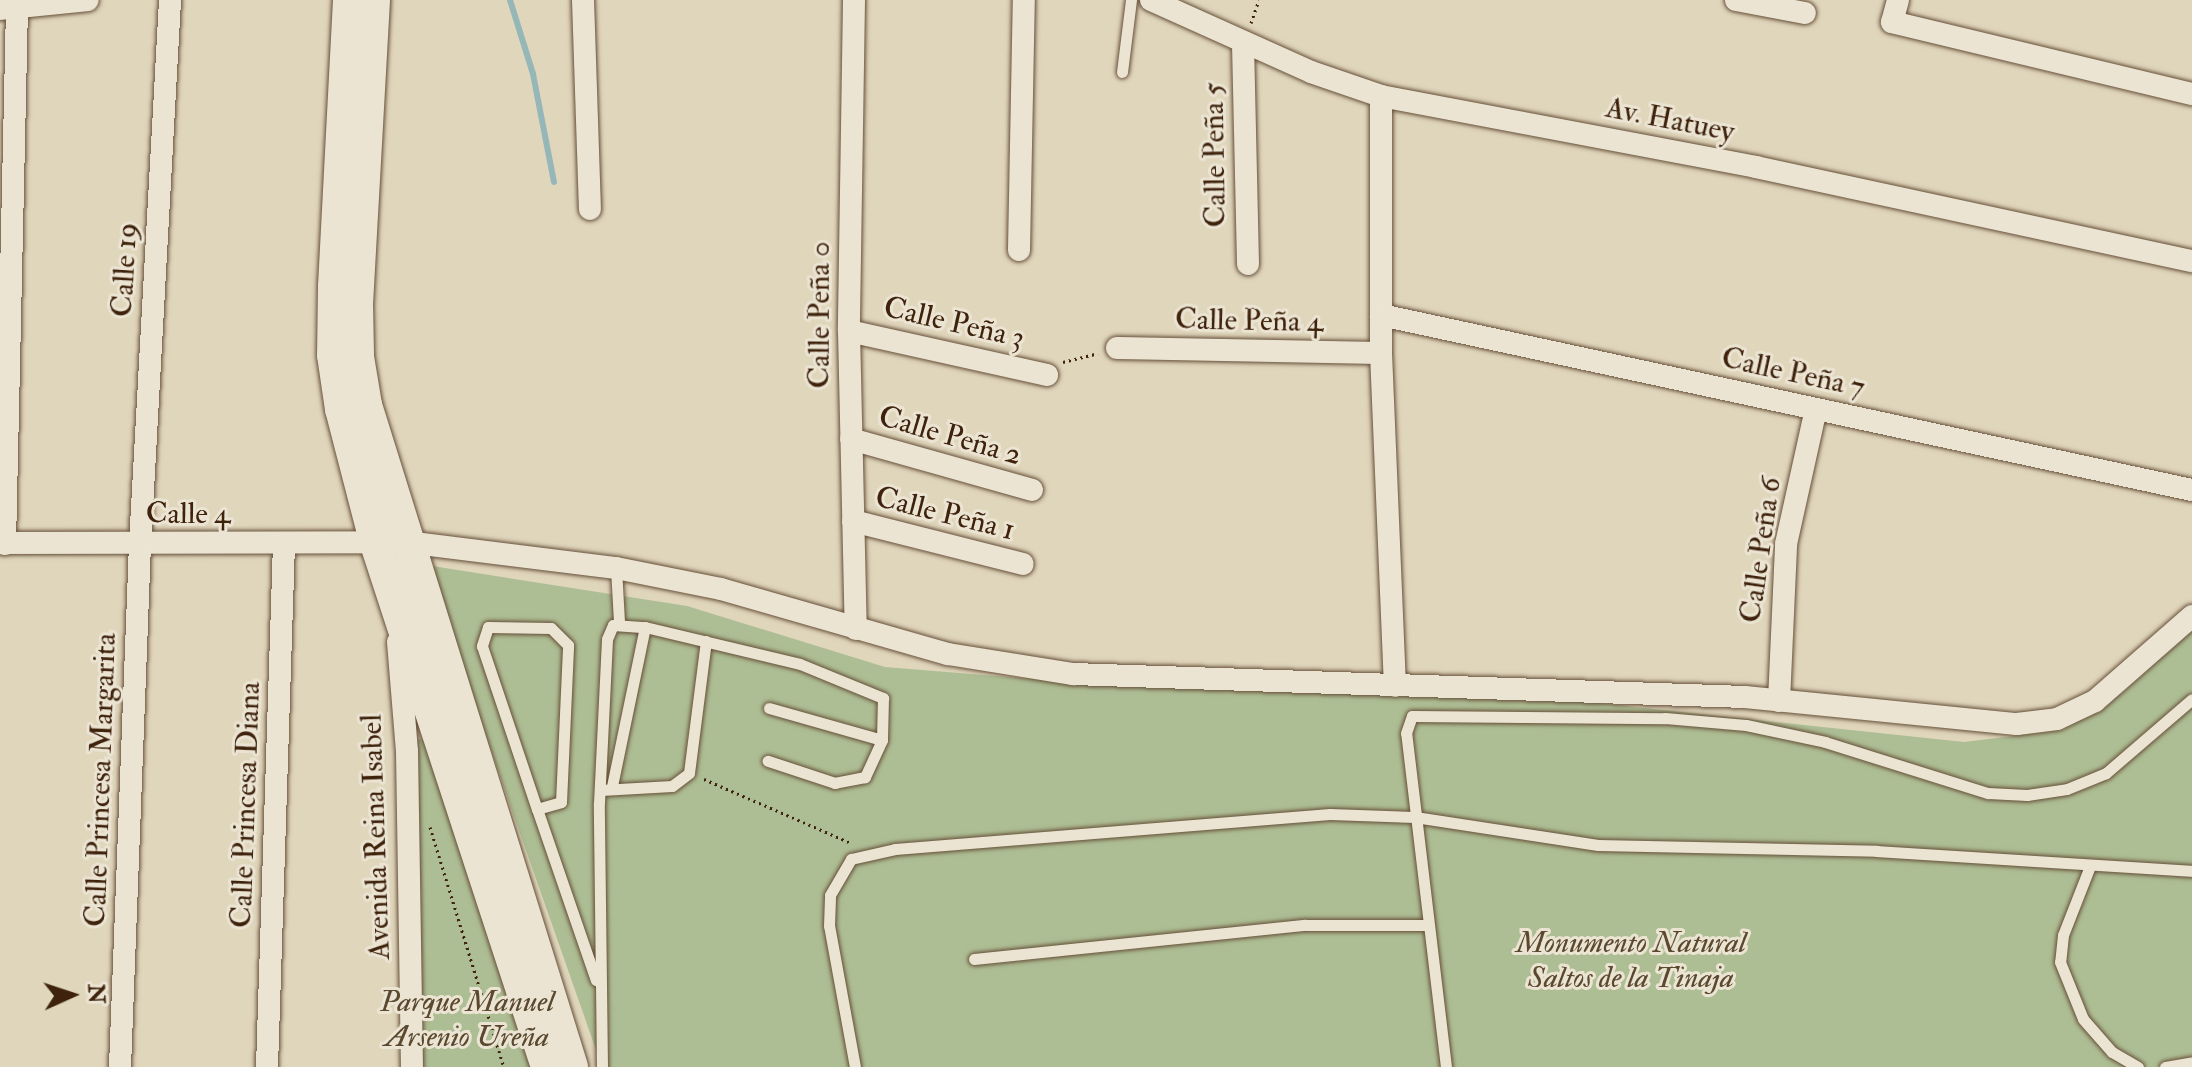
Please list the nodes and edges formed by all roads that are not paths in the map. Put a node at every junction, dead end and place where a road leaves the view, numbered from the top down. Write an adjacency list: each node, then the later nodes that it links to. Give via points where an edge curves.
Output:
1 (88, 0): 12 (street)
2 (170, 0): 34 (street, Calle 19)
3 (349, 0): 32 (main road, via 333,355 341,409)
4 (374, 0): 32 (main road, via 358,357)
5 (583, 0): 18 (street)
6 (854, 0): 23 (street, Calle Peña 0)
7 (1024, 0): 19 (street)
8 (1131, 0): 15 (lane)
9 (1151, 0): 14 (street, Av. Hatuey)
10 (1898, 0): 16 (street, via 1892,22)
11 (1744, 1): 13 (street)
12 (9, 8): 33 (street)
13 (1805, 13)
14 (1243, 43): 17 (street, Av. Hatuey); 21 (street, Calle Peña 5)
15 (1122, 72)
16 (2192, 94)
17 (1381, 96): 20 (street, Av. Hatuey, via 1756,167); 22 (street)
18 (590, 209)
19 (1019, 250)
20 (2192, 261)
21 (1248, 264)
22 (1381, 315): 25 (street); 27 (street, Calle Peña 7)
23 (849, 331): 26 (street, Calle Peña 3); 28 (street, Calle Peña 0)
24 (1117, 348): 25 (street, Calle Peña 4)
25 (1381, 353): 44 (street)
26 (1047, 375)
27 (1816, 409): 30 (street, Calle Peña 7); 46 (street, Calle Peña 6, via 1786,544)
28 (851, 439): 29 (street, Calle Peña 2); 31 (street, Calle Peña 0)
29 (1032, 490)
30 (2192, 490)
31 (853, 521): 36 (street, Calle Peña 1); 42 (street, Calle Peña 0)
32 (391, 543): 35 (street, Calle 4); 37 (street, Calle 4); 38 (main road); 63 (main road)
33 (3, 544): 34 (street, Calle 4)
34 (140, 544): 35 (street, Calle 4); 59 (street, Calle Princesa Margarita)
35 (284, 544): 60 (street, Calle Princesa Diana)
36 (1023, 564)
37 (616, 568): 40 (lane); 42 (street, Calle 4, via 789,606)
38 (395, 605): 61 (street, Avenida Reina Isabel, via 407,751); 62 (main road)
39 (2192, 616): 46 (street, Calle 4, via 2095,701 2057,719 2017,724)
40 (619, 621): 41 (lane); 50 (lane, via 607,639)
41 (645, 627): 43 (lane); 50 (lane)
42 (856, 629): 44 (street, Calle 4, via 1004,666 1073,674)
43 (706, 641): 48 (lane, via 800,664 873,691 883,698 887,713); 50 (lane, via 689,773 672,786)
44 (1395, 686): 46 (street, Calle 4)
45 (2192, 699): 52 (lane, via 2106,773 2067,789 2027,795 1988,793 1825,742 1746,725 1425,713 1407,721)
46 (1779, 701)
47 (769, 708): 48 (lane)
48 (882, 740): 49 (lane, via 865,777 851,784)
49 (768, 761)
50 (606, 788): 57 (lane)
51 (537, 809): 51 (lane, via 482,646 488,627 551,628 568,645 561,802); 57 (lane)
52 (1415, 817): 53 (lane, via 1598,845 1848,850); 55 (lane); 65 (lane, via 1237,819 874,852 851,859 830,895 829,926)
53 (2090, 866): 54 (lane); 67 (lane, via 2063,935 2060,962 2083,1019 2112,1052)
54 (2192, 871)
55 (1426, 925): 56 (lane, via 1305,925); 66 (lane)
56 (974, 959)
57 (600, 992): 64 (lane)
58 (2192, 1062): 68 (lane)
59 (120, 1067)
60 (267, 1067)
61 (412, 1067)
62 (547, 1067)
63 (572, 1067)
64 (602, 1067)
65 (855, 1067)
66 (1446, 1067)
67 (2138, 1067)
68 (2165, 1067)

